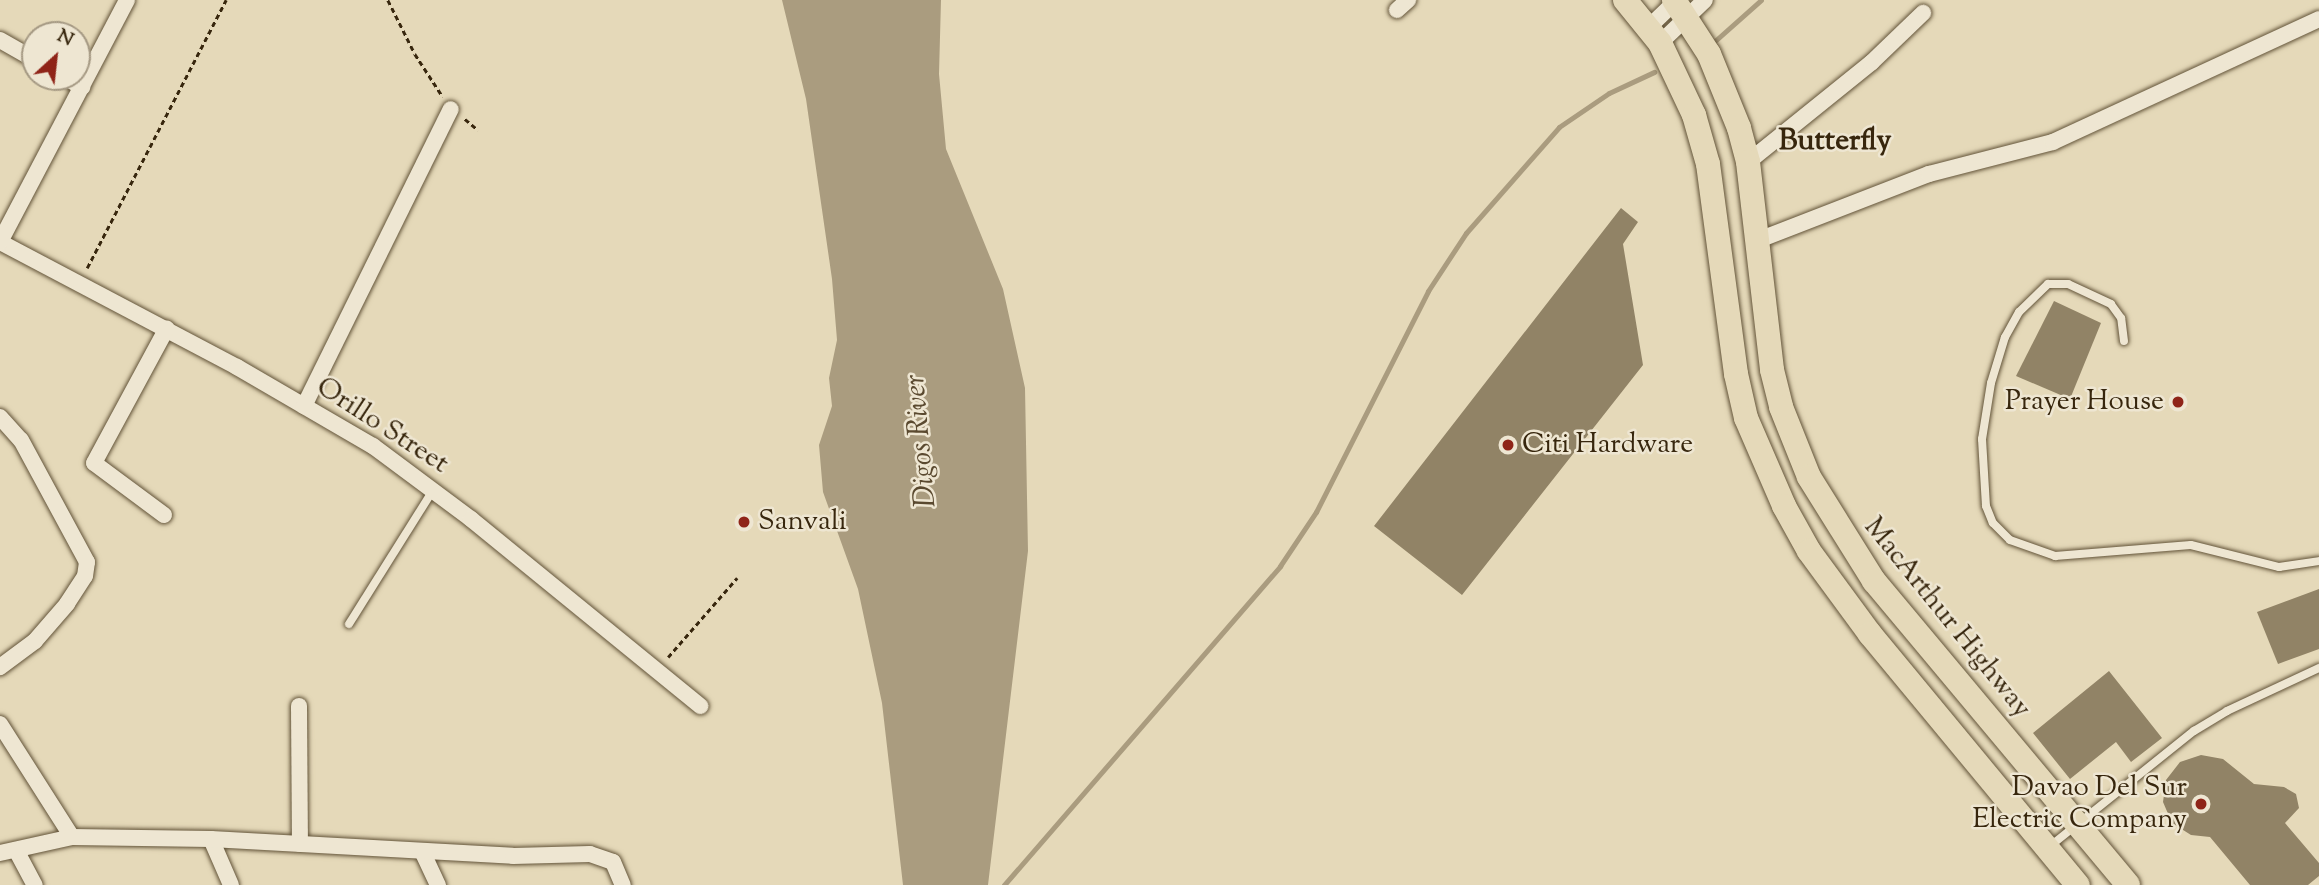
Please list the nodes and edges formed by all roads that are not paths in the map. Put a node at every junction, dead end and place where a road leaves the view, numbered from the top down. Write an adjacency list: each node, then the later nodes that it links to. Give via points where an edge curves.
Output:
1 (127, 0): 9 (street)
2 (1625, 0): 6 (highway)
3 (1684, 4): 6 (street); 12 (highway, MacArthur Highway, via 1720,76)
4 (1923, 13): 12 (street, via 1872,62)
5 (2319, 19): 13 (street, via 2053,142 1929,174)
6 (1655, 35): 32 (highway, via 1686,94 1708,164 1736,374 1765,467 1809,551 1836,590)
7 (0, 40): 8 (street)
8 (21, 52)
9 (91, 70)
10 (80, 91): 14 (street)
11 (451, 109): 17 (street)
12 (1748, 162): 13 (highway, MacArthur Highway)
13 (1756, 241): 28 (highway, MacArthur Highway, via 1781,407 1809,477 1837,528 1874,581)
14 (0, 242): 15 (street, Orillo Street)
15 (167, 328): 17 (street, Orillo Street); 20 (street, via 94,463)
16 (2124, 341): 21 (lane, via 2121,318 2112,304 2068,284 2048,284 2019,312 2005,337 1991,383 1982,439 1986,506 1993,523 2010,540 2055,556 2191,545 2269,565)
17 (304, 405): 19 (street, Orillo Street, via 373,446)
18 (0, 417): 23 (street, via 21,440 87,562 85,576 67,604 35,641)
19 (433, 490): 22 (lane); 26 (street, Orillo Street)
20 (164, 515)
21 (2319, 561)
22 (349, 624)
23 (0, 667)
24 (2319, 668): 28 (lane, via 2194,731)
25 (299, 706): 31 (street)
26 (700, 706)
27 (0, 724): 29 (street)
28 (2077, 825): 32 (lane); 40 (highway, MacArthur Highway)
29 (72, 837): 30 (street); 34 (street)
30 (211, 839): 31 (street); 36 (street)
31 (300, 844): 33 (street)
32 (2047, 848): 39 (highway)
33 (422, 851): 37 (street); 38 (street, via 596,855 618,866)
34 (8, 852): 35 (street)
35 (35, 885)
36 (231, 885)
37 (438, 885)
38 (623, 885)
39 (2078, 885)
40 (2128, 885)

